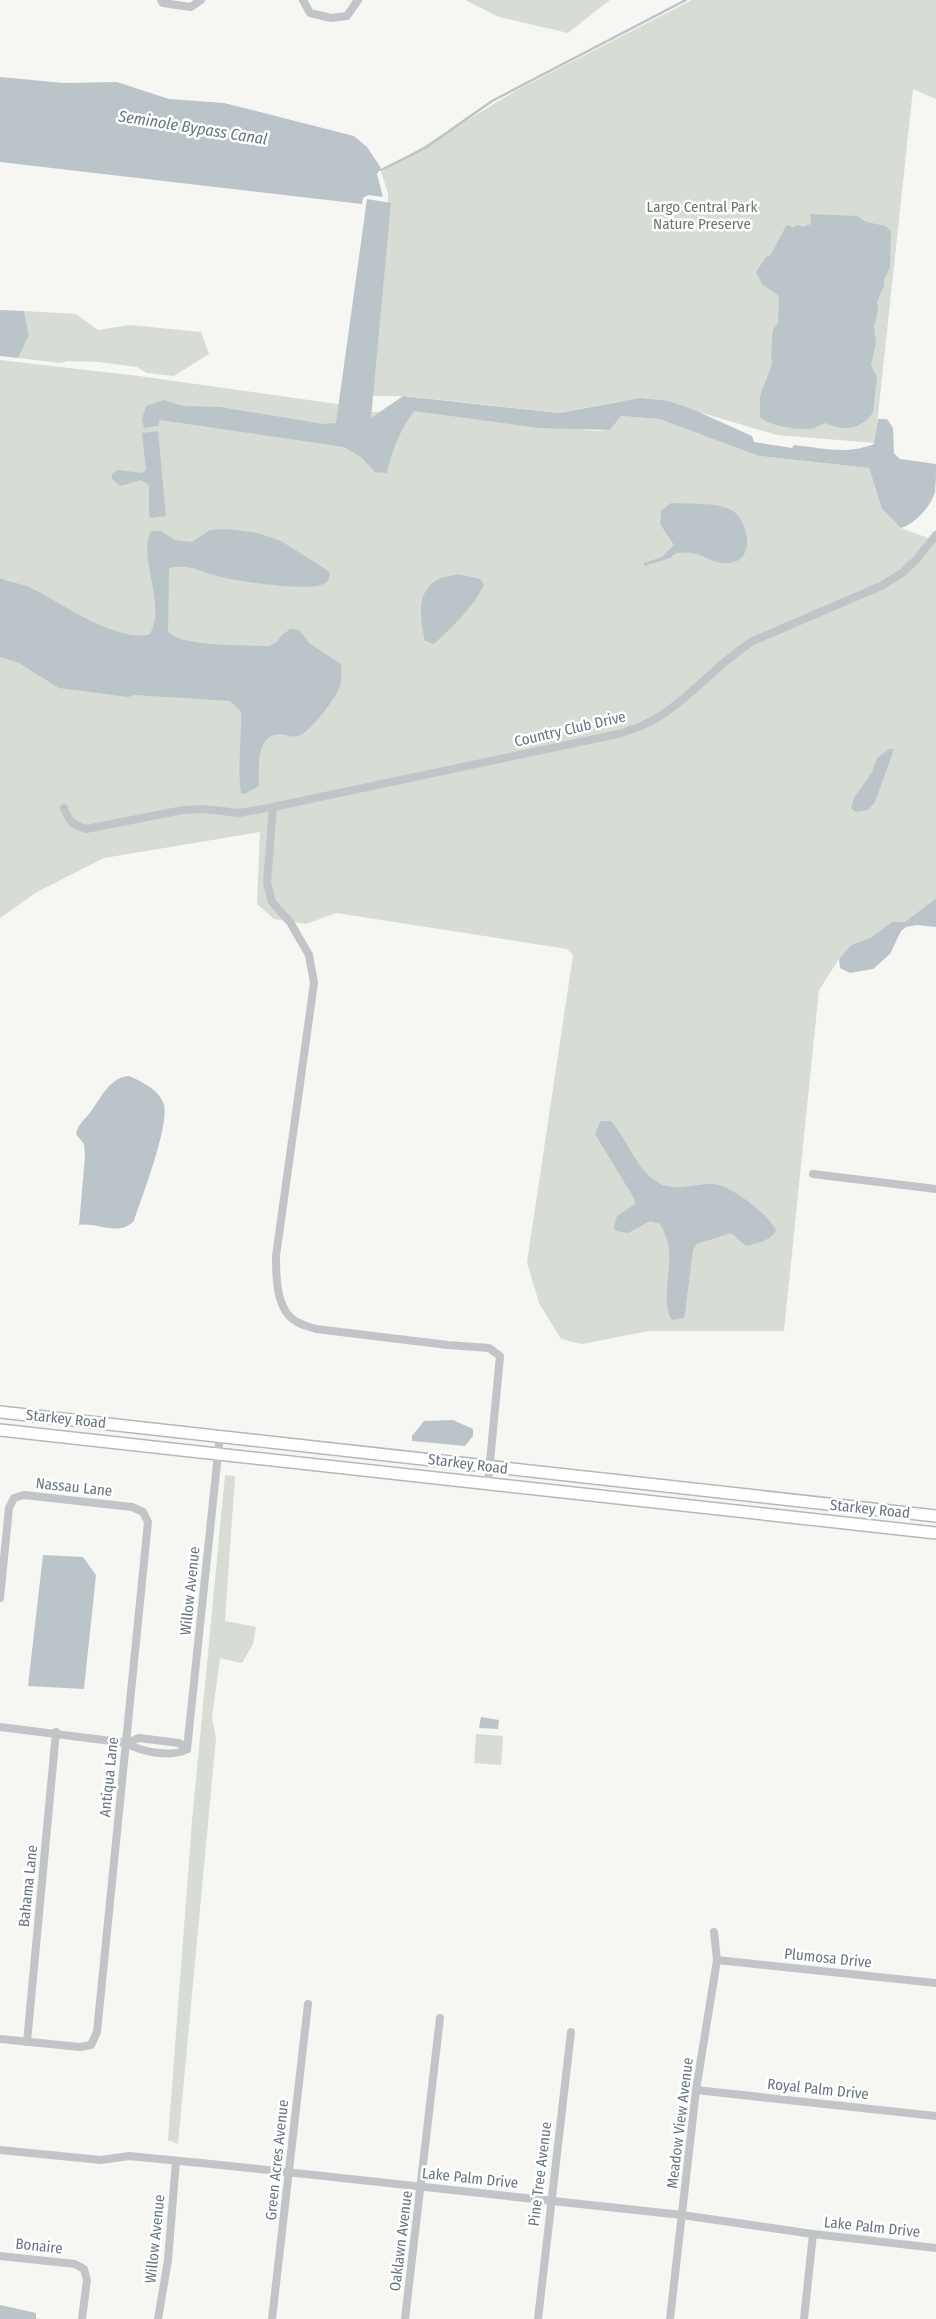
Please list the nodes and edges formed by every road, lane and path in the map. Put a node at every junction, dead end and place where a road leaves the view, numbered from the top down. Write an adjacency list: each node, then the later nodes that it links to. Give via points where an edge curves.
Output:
1 (161, 0): 2 (street, via 192,7)
2 (201, 0)
3 (303, 0): 4 (street, via 310,14 331,18 348,16)
4 (358, 0)
5 (936, 535): 6 (street, Country Club Drive, via 902,573 881,586 753,641 734,653 665,713 644,725 618,734)
6 (273, 807): 7 (street, Country Club Drive, via 240,814 204,808 183,810 86,829 68,819); 14 (street, via 267,883 272,902 290,922 309,956 314,983 276,1256 276,1281 281,1303 295,1322 316,1329 489,1348 500,1356)
7 (64, 808)
8 (813, 1174): 9 (street)
9 (936, 1189)
10 (0, 1412): 12 (main road, Starkey Road)
11 (0, 1430): 13 (main road, Starkey Road)
12 (220, 1435): 13 (street, Willow Avenue); 14 (main road, Starkey Road)
13 (219, 1453): 15 (main road, Starkey Road); 23 (street, Willow Avenue)
14 (489, 1466): 15 (street); 17 (main road, Starkey Road)
15 (488, 1483): 18 (main road, Starkey Road)
16 (142, 1512): 19 (street, Nassau Lane, via 132,1507 54,1498 24,1495 14,1498 9,1508); 22 (street, Antiqua Lane, via 148,1522)
17 (936, 1516)
18 (936, 1533)
19 (0, 1598)
20 (0, 1727): 21 (street)
21 (56, 1732): 22 (street); 31 (street, Bahama Lane)
22 (127, 1743): 23 (street, via 139,1738 179,1743); 23 (street, via 138,1750 179,1754); 31 (street, Antiqua Lane, via 97,2032 90,2045 80,2047)
23 (187, 1749)
24 (714, 1932): 25 (street, Meadow View Avenue)
25 (717, 1960): 26 (street, Plumosa Drive); 32 (street, Meadow View Avenue)
26 (936, 1984)
27 (308, 2004): 36 (street, Green Acres Avenue)
28 (440, 2018): 37 (street, Oaklawn Avenue)
29 (571, 2032): 38 (street, Pine Tree Avenue)
30 (0, 2039): 31 (street)
31 (26, 2042)
32 (696, 2090): 33 (street, Royal Palm Drive); 39 (street, Meadow View Avenue)
33 (936, 2116)
34 (0, 2150): 35 (street, Lake Palm Drive, via 101,2160 129,2156)
35 (176, 2161): 36 (street, Lake Palm Drive); 44 (street, Willow Avenue, via 169,2251)
36 (289, 2173): 37 (street, Lake Palm Drive); 45 (street, Green Acres Avenue)
37 (421, 2187): 38 (street, Lake Palm Drive); 46 (street, Oaklawn Avenue)
38 (550, 2201): 39 (street, Lake Palm Drive); 47 (street, Pine Tree Avenue)
39 (682, 2214): 40 (street, Lake Palm Drive); 48 (street, Meadow View Avenue)
40 (813, 2234): 41 (street, Lake Palm Drive); 49 (street)
41 (936, 2248)
42 (0, 2256): 43 (street, Bonaire, via 75,2264 84,2269 87,2280)
43 (82, 2319)
44 (158, 2319)
45 (272, 2319)
46 (405, 2319)
47 (538, 2319)
48 (670, 2319)
49 (804, 2319)

